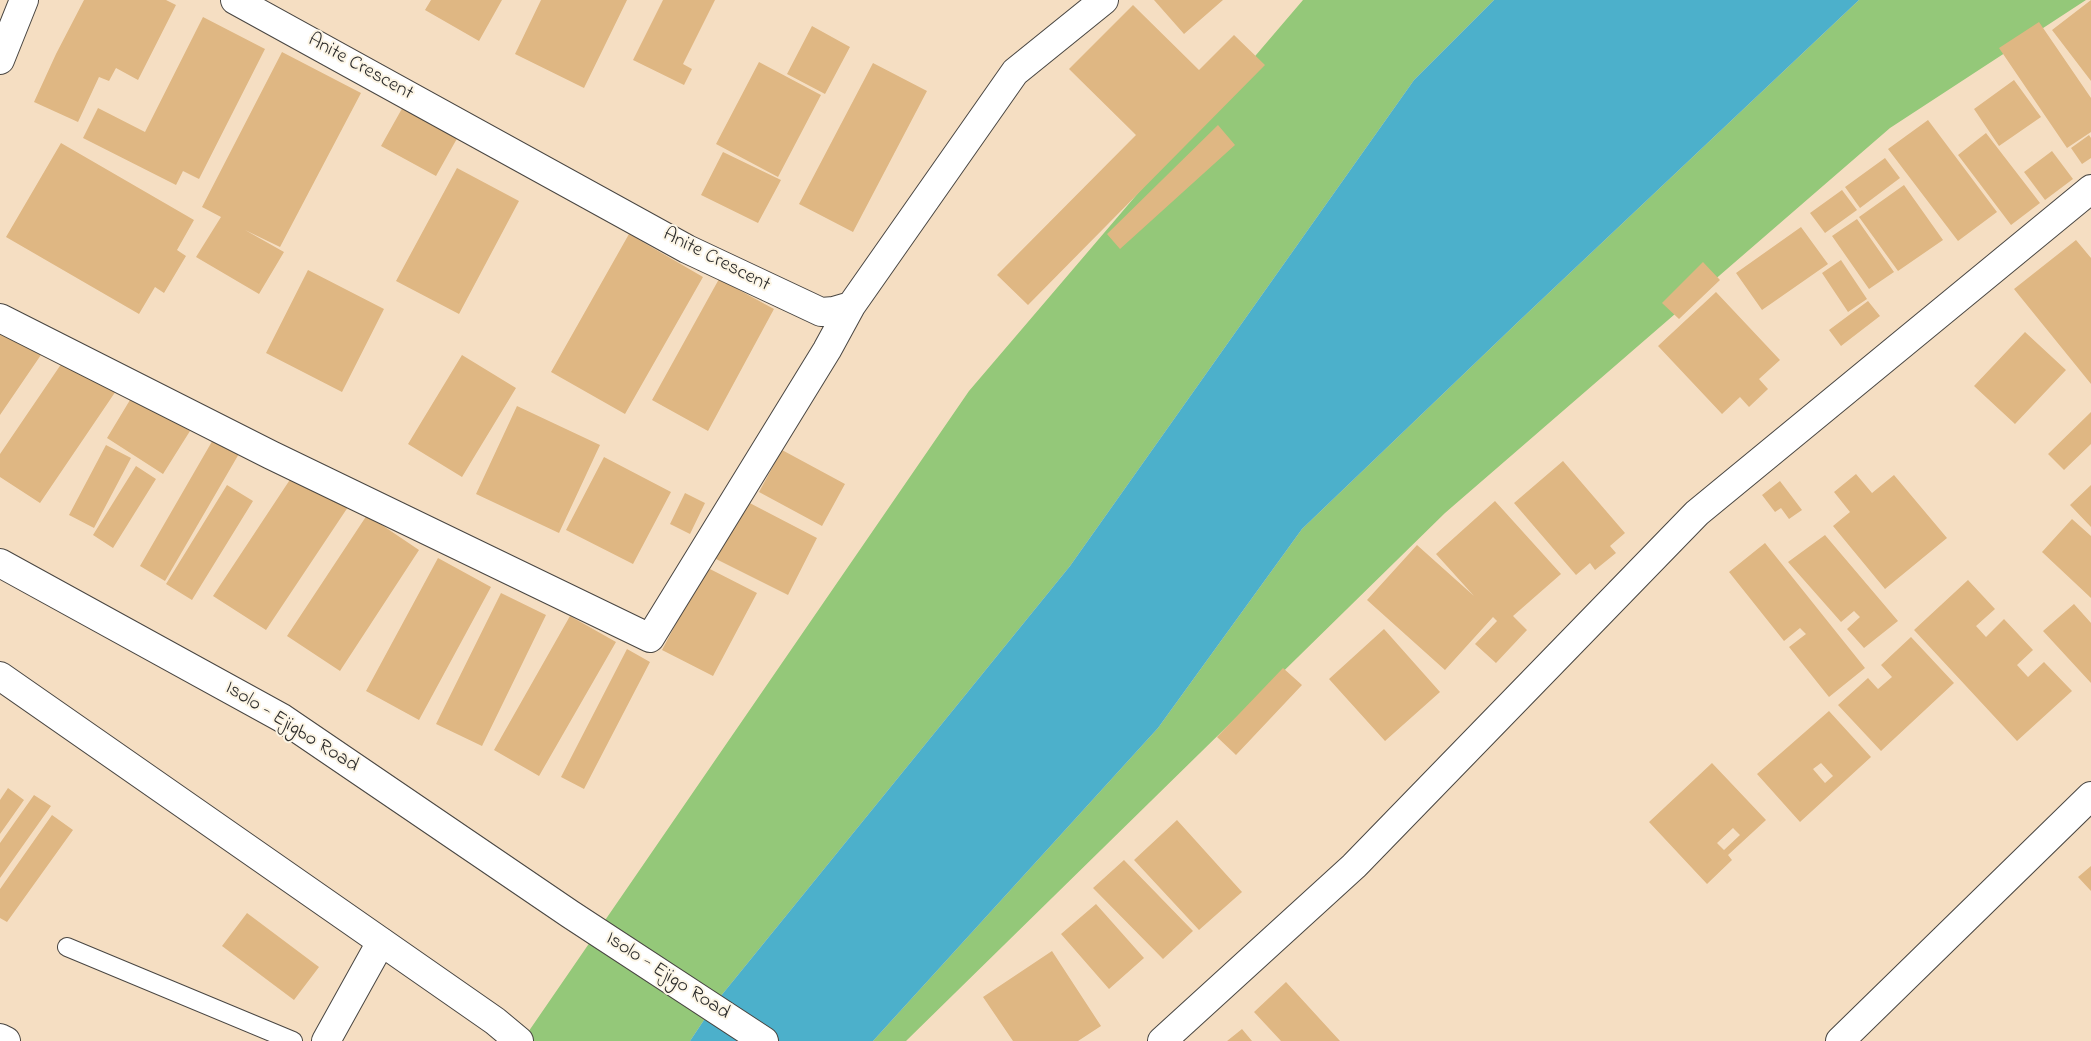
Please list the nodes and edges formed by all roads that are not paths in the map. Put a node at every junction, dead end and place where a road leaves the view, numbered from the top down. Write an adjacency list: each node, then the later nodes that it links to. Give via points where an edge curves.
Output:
1 (24, 0): 4 (street)
2 (236, 0): 6 (street, Anite Crescent, via 687,248 821,312)
3 (1104, 0): 6 (street, via 1015,72)
4 (0, 60)
5 (2086, 202): 20 (street, via 1697,513 1354,866)
6 (851, 306): 7 (street, via 650,638 271,456)
7 (0, 318)
8 (0, 563): 11 (street, Isolo - Ejigbo Road, via 282,718)
9 (0, 676): 12 (street)
10 (2091, 796): 21 (street)
11 (570, 914): 19 (street, Isolo - Ejigo Road)
12 (381, 942): 17 (street); 18 (street)
13 (67, 947): 16 (lane)
14 (0, 1038): 15 (street)
15 (6, 1041)
16 (293, 1041)
17 (326, 1041)
18 (519, 1041)
19 (764, 1041)
20 (1162, 1041)
21 (1840, 1041)

